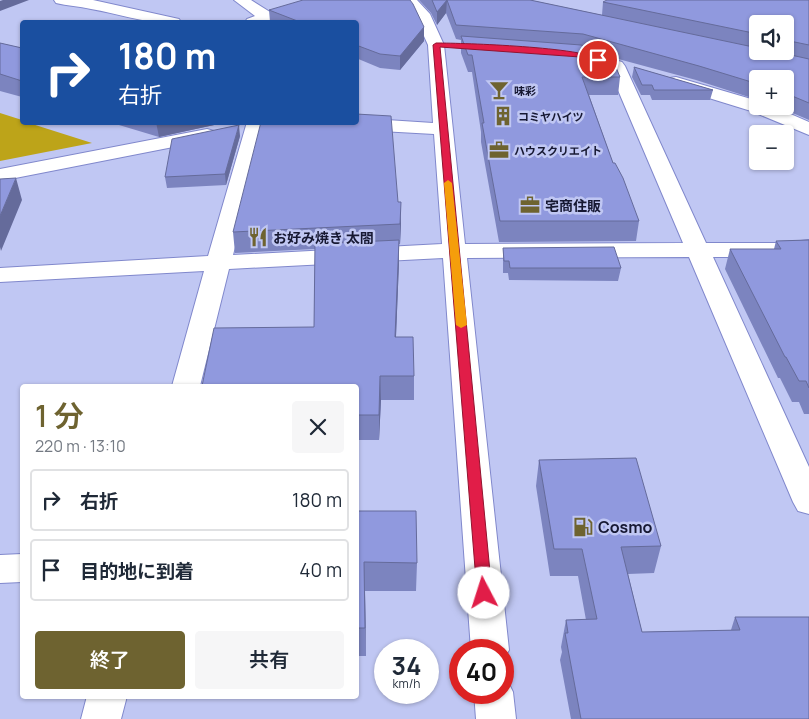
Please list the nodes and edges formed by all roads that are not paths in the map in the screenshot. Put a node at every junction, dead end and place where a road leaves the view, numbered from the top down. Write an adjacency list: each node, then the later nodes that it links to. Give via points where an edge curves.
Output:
1 (61, 0): 6 (street)
2 (241, 0): 5 (street)
3 (326, 0): 5 (street)
4 (408, 0): 12 (street, via 448,45)
5 (268, 18): 7 (street)
6 (164, 20)
7 (260, 20)
8 (562, 54): 16 (street, via 581,55 624,68)
9 (659, 77): 13 (street, via 758,107)
10 (359, 124): 12 (street)
11 (246, 127): 14 (street); 18 (street)
12 (443, 129): 17 (street)
13 (809, 130)
14 (0, 175)
15 (809, 247): 16 (street)
16 (696, 250): 17 (street); 21 (street)
17 (455, 251): 18 (street); 24 (street)
18 (219, 262): 19 (street); 20 (street)
19 (0, 275)
20 (187, 384)
21 (809, 502)
22 (20, 568): 23 (street)
23 (0, 569)
24 (489, 639)
25 (106, 699): 27 (street)
26 (494, 704): 28 (street)
27 (101, 719)
28 (496, 719)

